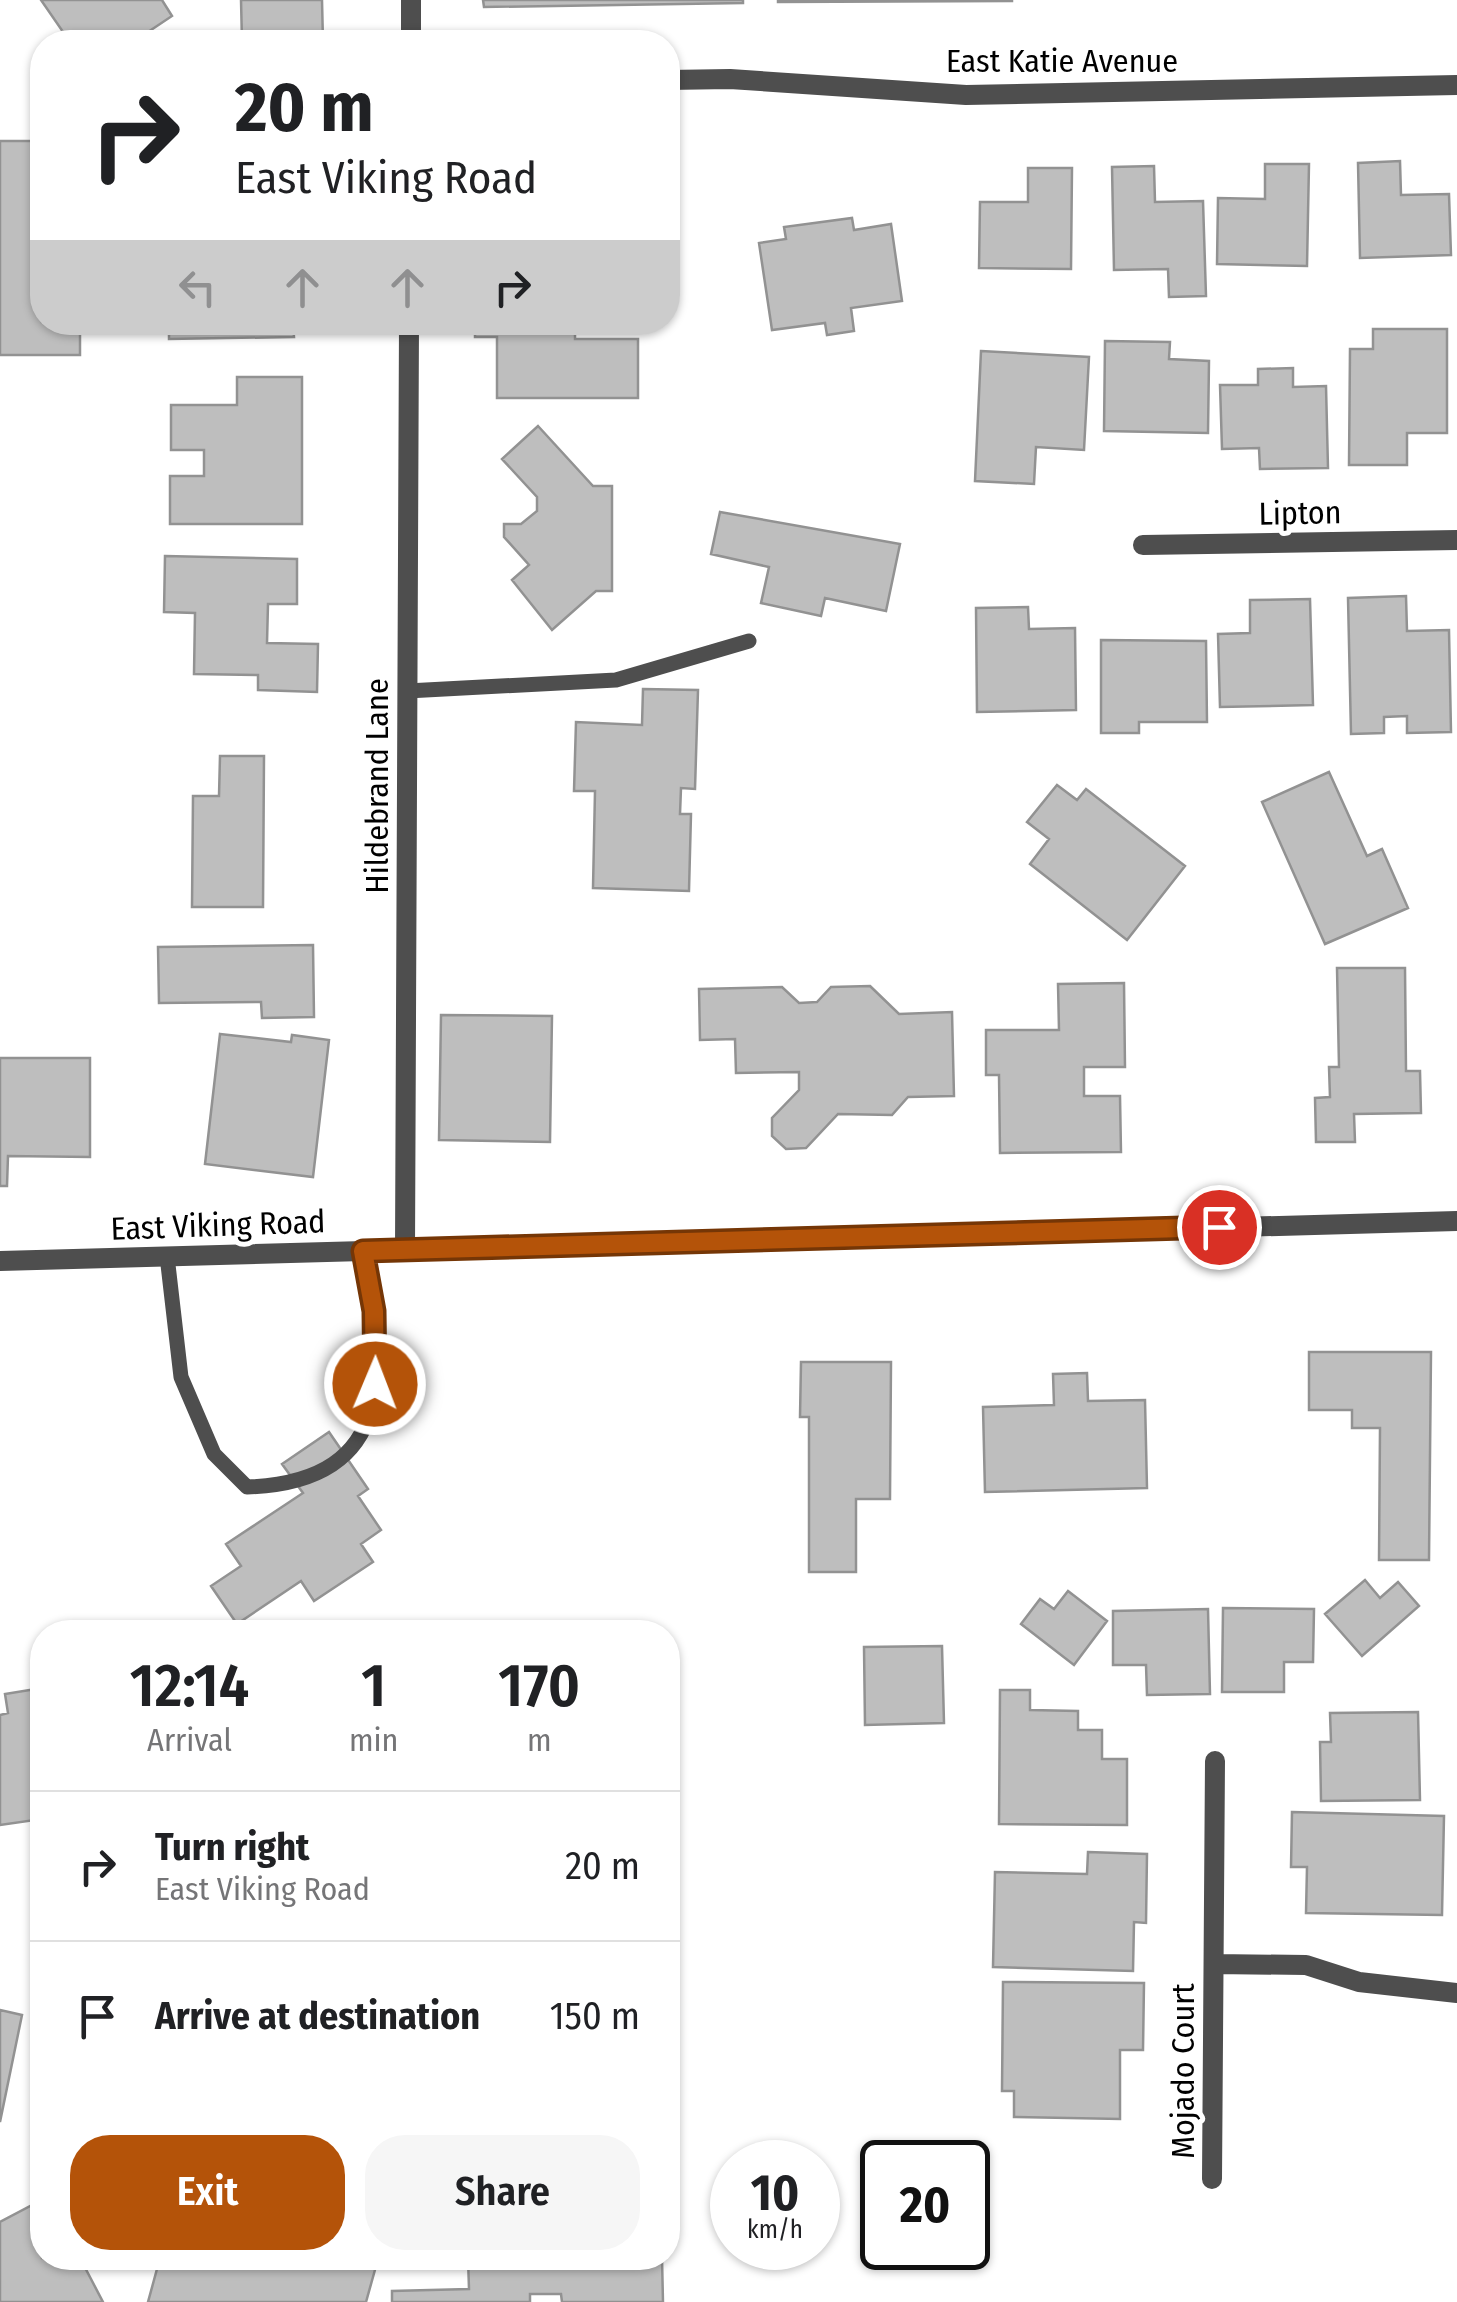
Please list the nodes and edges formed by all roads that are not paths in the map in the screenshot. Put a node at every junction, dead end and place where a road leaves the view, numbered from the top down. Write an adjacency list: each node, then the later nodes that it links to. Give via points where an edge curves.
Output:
1 (411, 0): 2 (street)
2 (411, 30)
3 (680, 80): 4 (street, East Katie Avenue, via 966,95)
4 (1457, 85)
5 (409, 335): 9 (street, Hildebrand Lane)
6 (1457, 540): 7 (street, Lipton)
7 (1143, 546)
8 (749, 641): 9 (lane, via 616,680)
9 (407, 691): 11 (street, Hildebrand Lane)
10 (1457, 1220): 11 (street, East Viking Road)
11 (405, 1250): 12 (street, East Viking Road)
12 (363, 1251): 13 (street, East Viking Road); 13 (lane, via 378,1362 361,1441 336,1463 286,1486 247,1487 214,1454 181,1376)
13 (167, 1256): 14 (street, East Viking Road)
14 (0, 1261)
15 (1216, 1761): 16 (street, Mojado Court)
16 (1214, 1964): 17 (street, Mojado Court, via 1306,1965 1359,1982); 18 (street, Mojado Court)
17 (1457, 1993)
18 (1212, 2179)

